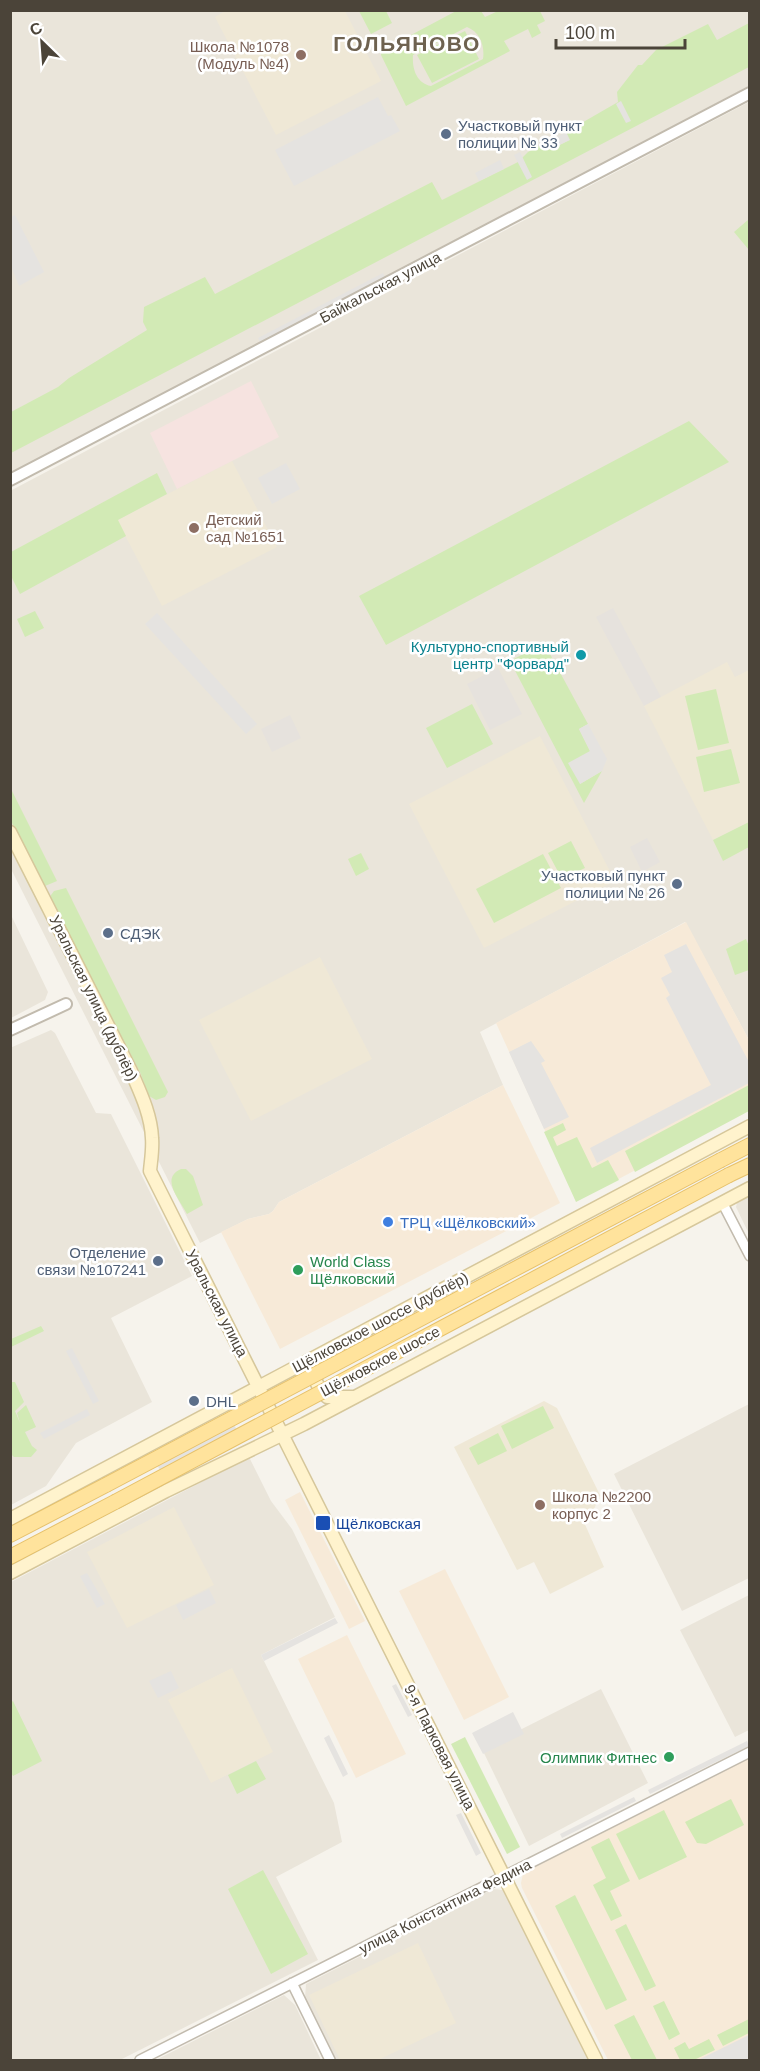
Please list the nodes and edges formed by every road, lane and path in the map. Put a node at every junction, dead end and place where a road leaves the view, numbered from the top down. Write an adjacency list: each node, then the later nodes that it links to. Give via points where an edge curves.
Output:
1 (750, 93): 2 (street, Байкальская улица)
2 (10, 480)
3 (10, 832): 9 (main road, Уральская улица (дублёр), via 136,1081 151,1130)
4 (66, 1004): 5 (street)
5 (10, 1030)
6 (750, 1126): 13 (main road, Щёлковское шоссе (дублёр))
7 (750, 1145): 18 (main road, Щёлковское шоссе, bridge)
8 (750, 1165): 19 (main road, Щёлковское шоссе, bridge)
9 (150, 1171): 14 (main road, Уральская улица)
10 (750, 1188): 11 (main road)
11 (723, 1202): 12 (street); 15 (main road)
12 (750, 1256)
13 (328, 1351): 14 (main road, Щёлковское шоссе (дублёр)); 15 (main road, via 314,1373 319,1389 327,1397)
14 (259, 1386): 16 (main road, Уральская улица); 17 (main road, Щёлковское шоссе (дублёр))
15 (355, 1397): 16 (main road)
16 (283, 1434): 20 (main road); 22 (main road, 9-я Парковая улица)
17 (10, 1519)
18 (10, 1535)
19 (10, 1557)
20 (10, 1573)
21 (750, 1752): 22 (street, улица Константина Федина)
22 (504, 1876): 23 (street, улица Константина Федина); 26 (main road, 9-я Парковая улица)
23 (292, 1983): 24 (street, улица Константина Федина); 25 (street)
24 (140, 2061)
25 (330, 2061)
26 (596, 2061)

